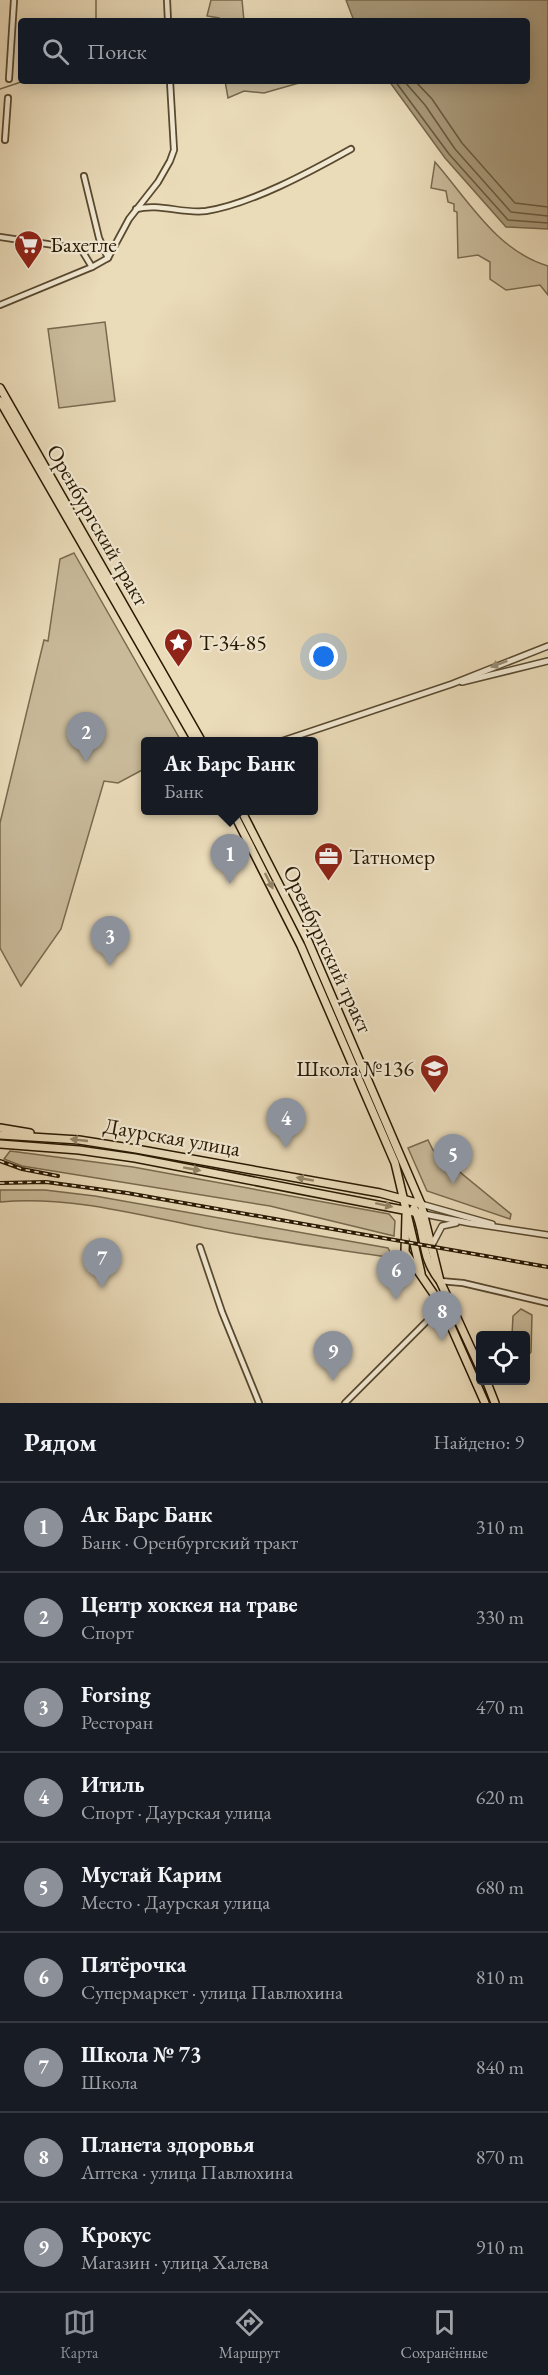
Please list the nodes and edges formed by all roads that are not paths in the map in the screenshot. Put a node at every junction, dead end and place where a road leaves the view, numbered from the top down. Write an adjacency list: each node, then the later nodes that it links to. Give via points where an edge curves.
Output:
1 (14, 0): 4 (street)
2 (167, 0): 3 (street)
3 (168, 18)
4 (9, 79)
5 (170, 84): 10 (street, via 174,150 158,182)
6 (8, 98): 7 (street)
7 (5, 140)
8 (351, 149): 10 (street, via 229,206 203,212 151,206)
9 (84, 177): 12 (street)
10 (136, 209): 12 (street)
11 (0, 237): 13 (street, via 81,249)
12 (108, 258): 13 (street)
13 (93, 267): 14 (street)
14 (0, 305)
15 (0, 388): 20 (main road, Оренбургский тракт)
16 (0, 401): 20 (main road, Оренбургский тракт)
17 (548, 646): 19 (street, one-way to 19)
18 (548, 661): 19 (street)
19 (452, 684): 21 (street)
20 (196, 737)
21 (291, 737)
22 (235, 815): 28 (main road, Оренбургский тракт, one-way to 28, via 297,937 395,1163)
23 (244, 815): 29 (main road, Оренбургский тракт, via 308,941)
24 (0, 1128): 26 (main road)
25 (0, 1135): 26 (main road, Даурская улица)
26 (44, 1138): 28 (main road, Даурская улица, one-way to 26, via 136,1149)
27 (0, 1146): 30 (main road, Даурская улица, one-way to 30, via 42,1146 135,1158)
28 (404, 1199): 29 (main road, Даурская улица); 30 (main road, Оренбургский тракт); 31 (main road)
29 (421, 1204): 31 (main road, Оренбургский тракт); 33 (street, Даурская улица)
30 (406, 1209): 31 (main road, Даурская улица); 39 (main road, Оренбургский тракт, via 421,1273)
31 (420, 1213): 32 (street, Даурская улица); 35 (main road); 37 (main road, via 425,1255)
32 (470, 1224): 33 (street, Даурская улица); 35 (street, via 442,1226)
33 (510, 1230): 34 (street, Даурская улица)
34 (548, 1234)
35 (433, 1243): 37 (main road)
36 (200, 1247): 42 (street)
37 (440, 1281): 38 (street); 40 (main road)
38 (548, 1303)
39 (442, 1306): 43 (street); 44 (main road, Оренбургский тракт)
40 (476, 1359)
41 (488, 1385): 45 (main road)
42 (259, 1403)
43 (345, 1403)
44 (485, 1403)
45 (495, 1403)

